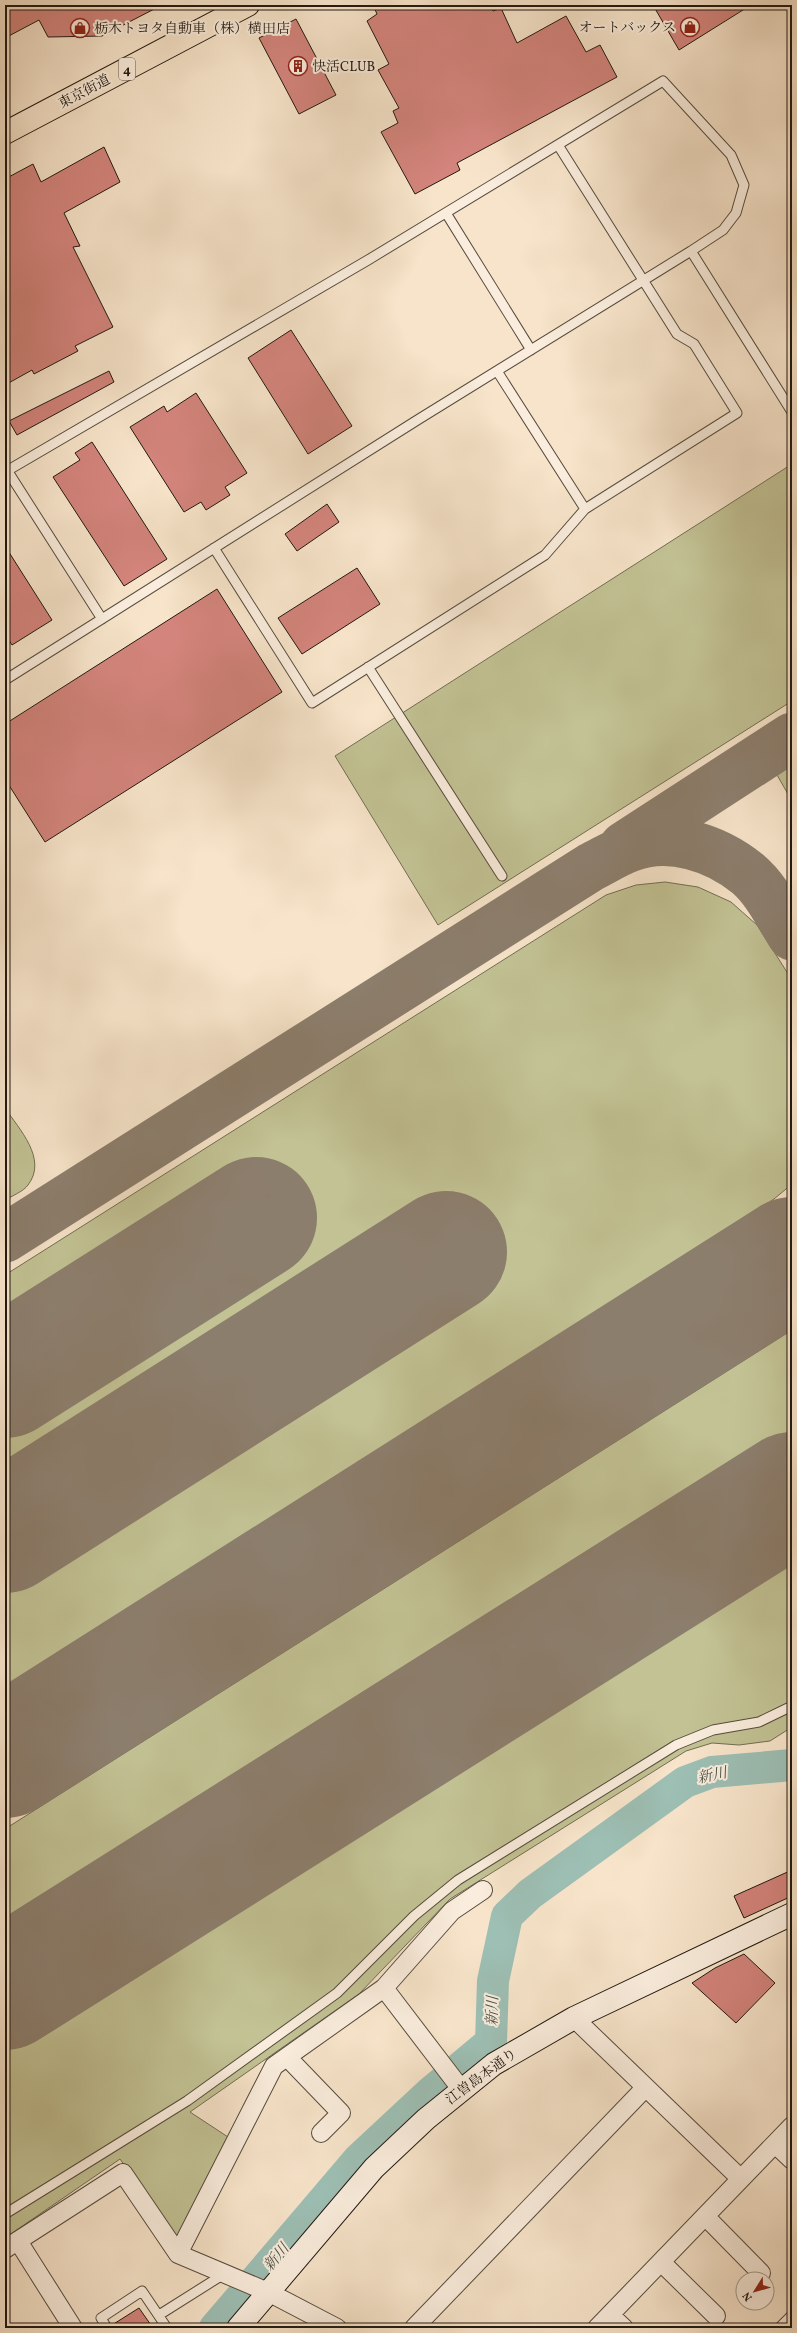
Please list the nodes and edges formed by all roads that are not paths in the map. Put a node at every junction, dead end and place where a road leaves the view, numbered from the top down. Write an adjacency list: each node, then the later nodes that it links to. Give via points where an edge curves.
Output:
1 (248, 5): 2 (highway, 東京街道 / 4)
2 (5, 134)
3 (558, 145): 4 (lane); 5 (lane, via 663,81 730,155 744,185 736,213 723,230); 6 (lane)
4 (446, 213): 7 (lane); 10 (lane)
5 (691, 252): 6 (lane); 9 (lane)
6 (643, 281): 7 (lane); 11 (lane, via 677,334 694,344 738,413)
7 (531, 350): 8 (lane)
8 (497, 371): 11 (lane); 12 (lane)
9 (792, 412)
10 (6, 471): 13 (lane)
11 (585, 508): 14 (lane, via 545,555)
12 (214, 548): 13 (lane); 14 (lane, via 312,703)
13 (102, 619): 15 (lane)
14 (368, 666): 16 (lane)
15 (5, 680)
16 (502, 876)
17 (792, 1706): 30 (lane, via 759,1722 713,1730 676,1745 458,1880 414,1916 337,1993 187,2101)
18 (483, 1890): 20 (street, via 452,1911)
19 (792, 1914): 21 (street, 江曽島本通り)
20 (384, 1988): 22 (street); 24 (street)
21 (574, 2018): 23 (street); 24 (street, 江曽島本通り, via 494,2064)
22 (288, 2057): 26 (street, via 341,2114); 33 (street, via 274,2066)
23 (645, 2088): 29 (street); 47 (street)
24 (461, 2089): 37 (street, 江曽島本通り, via 374,2168)
25 (792, 2126): 27 (street)
26 (321, 2133)
27 (775, 2144): 28 (street); 29 (street)
28 (792, 2160)
29 (741, 2179): 31 (street)
30 (5, 2214)
31 (705, 2216): 34 (street); 35 (street)
32 (11, 2245): 33 (street, via 123,2174); 42 (street)
33 (178, 2254): 36 (street)
34 (661, 2262): 39 (street); 41 (street)
35 (759, 2271)
36 (224, 2274): 37 (street); 38 (lane)
37 (268, 2292): 45 (street, 江曽島本通り); 46 (street)
38 (159, 2315): 43 (lane, via 142,2292 101,2318); 44 (lane)
39 (610, 2315): 48 (street); 49 (street)
40 (792, 2315): 50 (lane)
41 (716, 2316)
42 (73, 2328)
43 (107, 2328)
44 (166, 2328)
45 (238, 2328)
46 (337, 2328)
47 (414, 2328)
48 (597, 2328)
49 (624, 2328)
50 (779, 2328)

